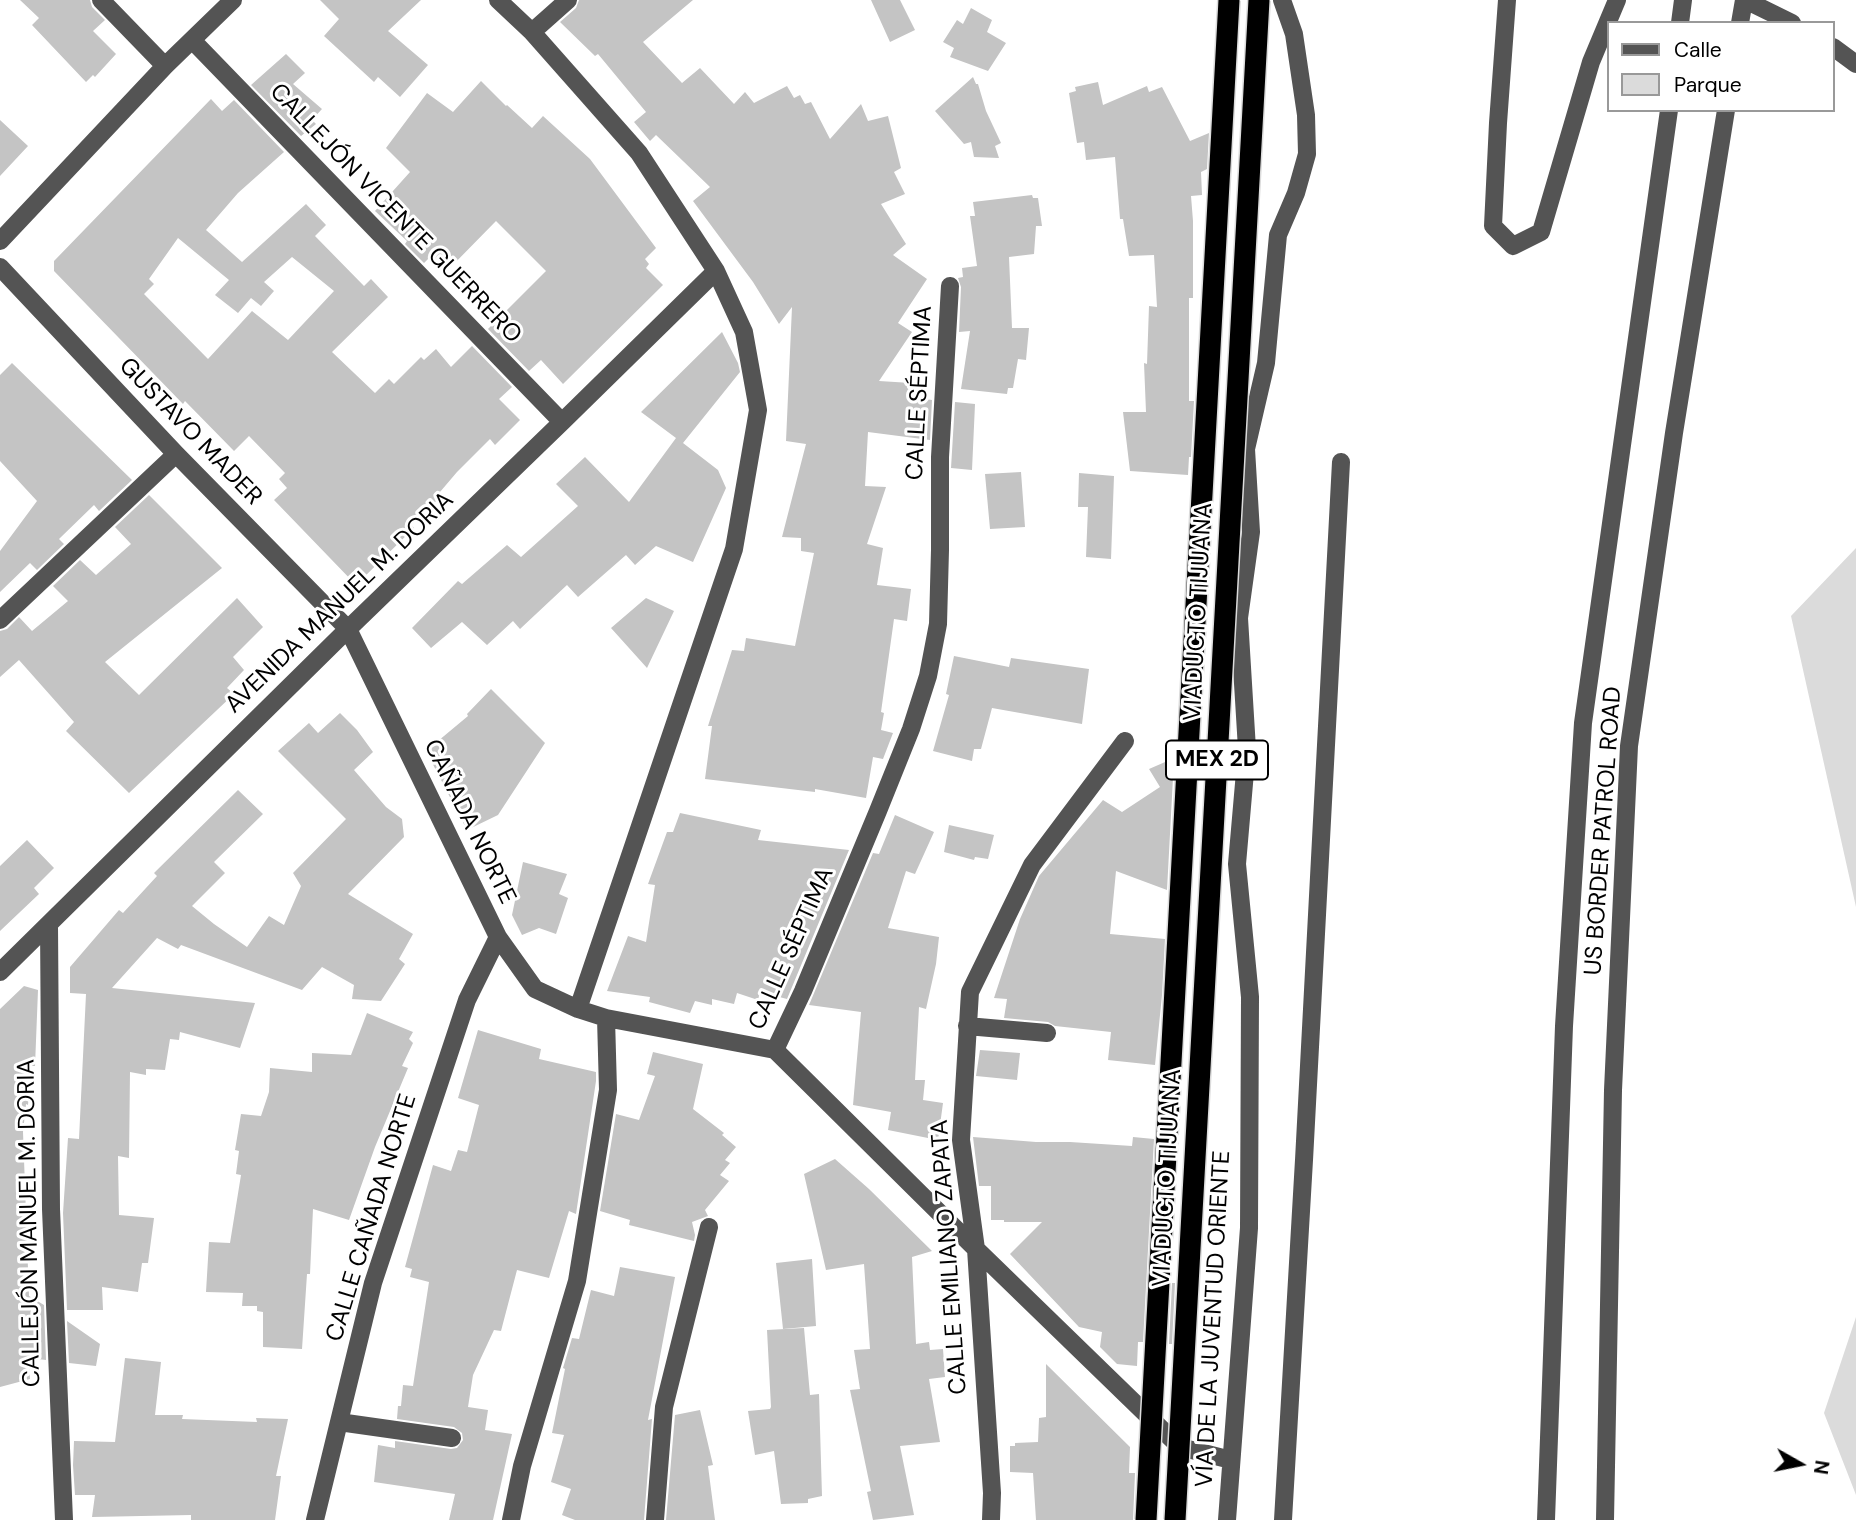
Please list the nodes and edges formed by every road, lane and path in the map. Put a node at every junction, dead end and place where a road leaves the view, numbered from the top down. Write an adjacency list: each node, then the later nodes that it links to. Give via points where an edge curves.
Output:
1 (101, 0): 21 (street)
2 (233, 0): 18 (street)
3 (498, 0): 17 (street)
4 (568, 0): 17 (street)
5 (1229, 0): 52 (highway, VIADUCTO TIJUANA / MEX 2D, bridge)
6 (1259, 0): 53 (highway, VIADUCTO TIJUANA / MEX 2D, bridge)
7 (1282, 0): 46 (street, VÍA DE LA JUVENTUD ORIENTE, via 1294,34 1307,154 1278,235 1266,363 1246,449 1251,532 1239,618 1247,748 1237,864 1250,997 1249,1228)
8 (1507, 0): 13 (street, via 1493,226 1513,246 1541,232 1591,62)
9 (1617, 0): 12 (street)
10 (1683, 0): 14 (street)
11 (1744, 0): 15 (street); 16 (street)
12 (1608, 21)
13 (1608, 21)
14 (1680, 21)
15 (1740, 21)
16 (1788, 21)
17 (532, 32): 26 (street, via 639,153)
18 (192, 40): 21 (street); 28 (street, CALLEJÓN VICENTE GUERRERO)
19 (1835, 48): 20 (street)
20 (1856, 64)
21 (165, 66): 24 (street)
22 (1669, 112): 56 (street, via 1583,723 1564,1026)
23 (1726, 112): 57 (street, US BORDER PATROL ROAD, via 1629,746 1613,1090)
24 (0, 241)
25 (0, 267): 29 (street, GUSTAVO MADER)
26 (716, 271): 28 (street, AVENIDA MANUEL M. DORIA); 37 (street, via 744,332 758,410 734,549)
27 (950, 286): 41 (street, CALLE SÉPTIMA, via 940,457 938,624 928,676 873,824)
28 (562, 422): 32 (street, AVENIDA MANUEL M. DORIA)
29 (176, 454): 31 (street); 32 (street, GUSTAVO MADER)
30 (1341, 463): 55 (street)
31 (0, 620)
32 (348, 629): 34 (street, AVENIDA MANUEL M. DORIA); 35 (street, CAÑADA NORTE)
33 (1125, 741): 39 (street, CALLE EMILIANO ZAPATA, via 1032,865 970,992)
34 (49, 924): 36 (street, AVENIDA MANUEL M. DORIA); 47 (street, CALLEJÓN MANUEL M. DORIA, via 51,1209)
35 (498, 937): 37 (street, CAÑADA NORTE, via 535,989); 44 (street, CALLE CAÑADA NORTE, via 467,1000 373,1283)
36 (0, 972)
37 (578, 1009): 38 (street, CALLE SÉPTIMA)
38 (606, 1018): 41 (street, CALLE SÉPTIMA); 49 (street, via 608,1090 577,1281)
39 (967, 1026): 40 (street); 43 (street, CALLE EMILIANO ZAPATA, via 961,1140)
40 (1047, 1033)
41 (775, 1050): 43 (street)
42 (709, 1227): 50 (street, via 664,1407)
43 (976, 1249): 46 (street, via 1180,1447); 51 (street, CALLE EMILIANO ZAPATA)
44 (339, 1422): 45 (street); 48 (street, CALLE CAÑADA NORTE)
45 (452, 1438)
46 (1231, 1460): 54 (street, VÍA DE LA JUVENTUD ORIENTE)
47 (64, 1520)
48 (315, 1520)
49 (511, 1520)
50 (655, 1520)
51 (991, 1520)
52 (1146, 1520)
53 (1175, 1520)
54 (1227, 1520)
55 (1283, 1520)
56 (1546, 1520)
57 (1605, 1520)

